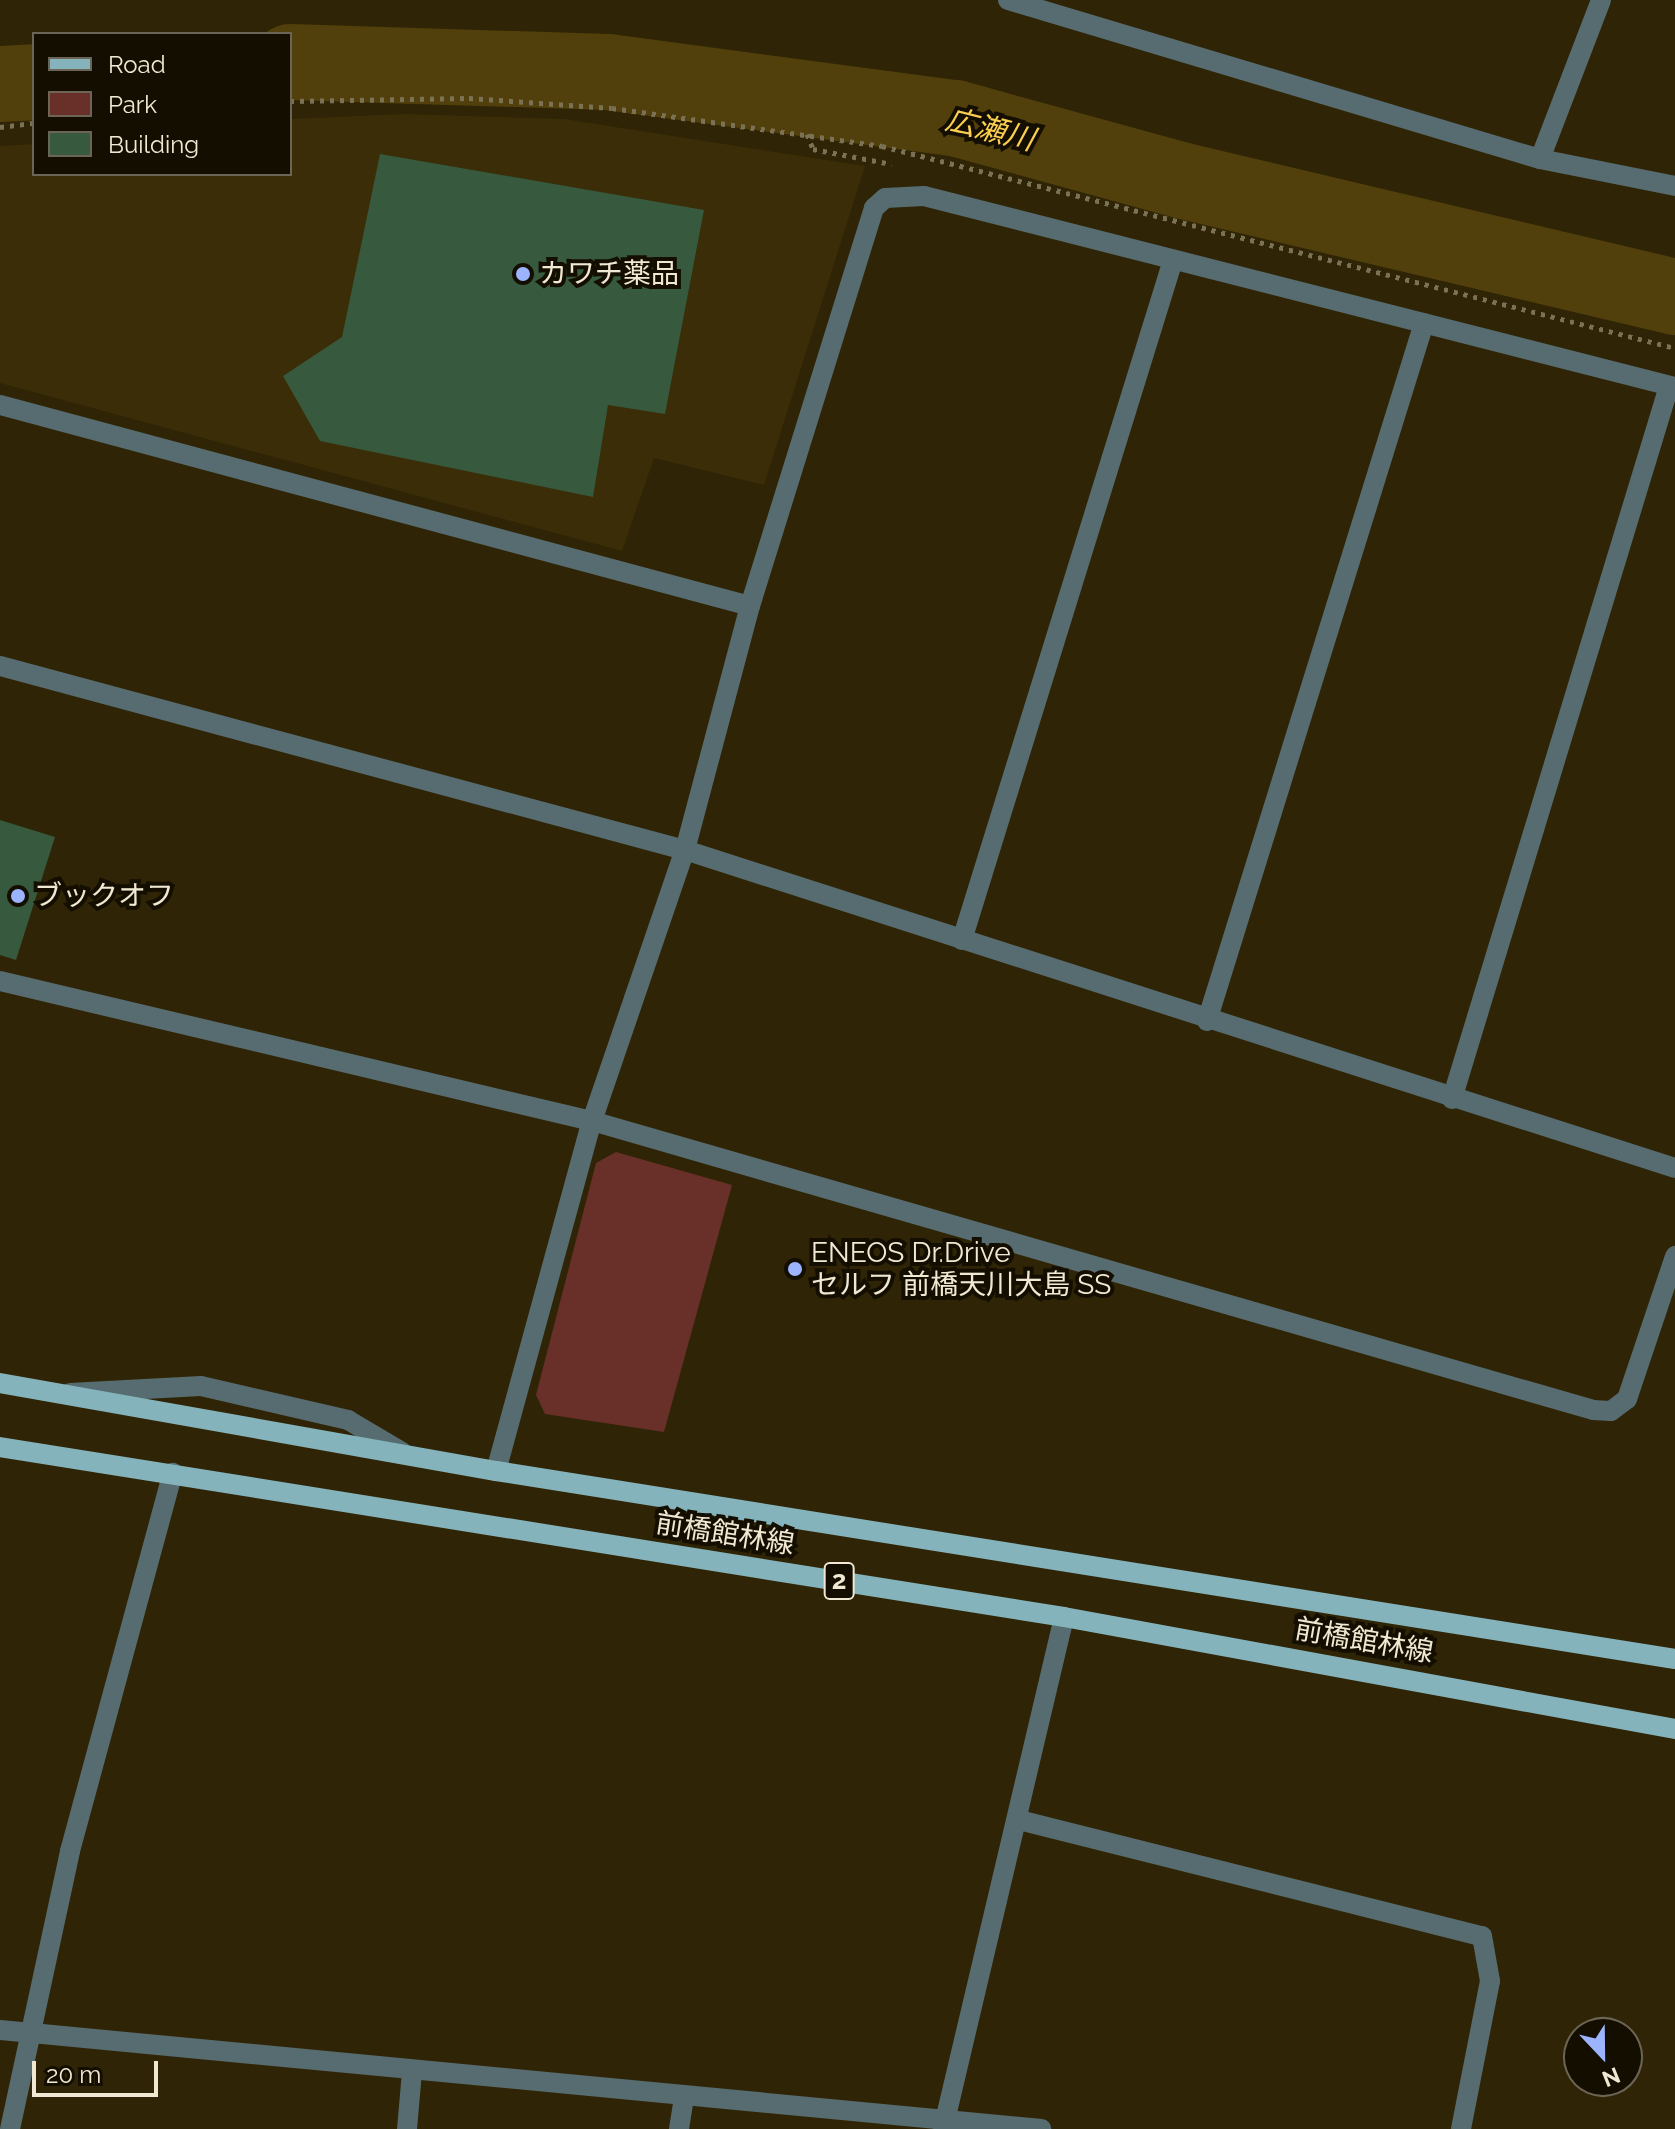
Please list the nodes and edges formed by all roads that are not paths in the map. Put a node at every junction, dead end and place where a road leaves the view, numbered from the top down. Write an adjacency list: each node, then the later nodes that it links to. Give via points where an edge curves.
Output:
1 (1008, 0): 3 (street)
2 (1601, 0): 3 (street)
3 (1540, 159): 4 (street)
4 (1675, 186)
5 (1173, 260): 6 (street); 9 (street, via 924,196 885,198 865,232); 12 (street)
6 (1424, 323): 7 (street); 14 (street)
7 (1672, 387): 15 (street)
8 (0, 405): 9 (street)
9 (750, 606): 11 (street)
10 (0, 666): 11 (street)
11 (685, 850): 12 (street); 16 (street)
12 (962, 940): 14 (street)
13 (0, 981): 16 (street)
14 (1207, 1021): 15 (street)
15 (1452, 1099): 17 (street)
16 (592, 1121): 18 (street, via 1604,1412 1621,1406 1631,1391); 23 (street)
17 (1675, 1168)
18 (1675, 1256)
19 (0, 1383): 20 (main road, 前橋館林線 / 2)
20 (66, 1393): 22 (main road, 前橋館林線 / 2); 22 (street, via 201,1386 348,1420)
21 (0, 1447): 24 (main road, 前橋館林線 / 2)
22 (402, 1452): 23 (main road, 前橋館林線 / 2)
23 (496, 1471): 26 (main road, 前橋館林線 / 2)
24 (173, 1473): 25 (main road, 前橋館林線 / 2); 30 (street, via 70,1851)
25 (1064, 1617): 27 (main road, 前橋館林線 / 2); 28 (street)
26 (1675, 1659)
27 (1675, 1729)
28 (1019, 1820): 33 (street); 38 (street, via 1482,1936 1490,1981)
29 (0, 2030): 30 (street)
30 (36, 2033): 31 (street); 34 (street)
31 (412, 2072): 32 (street); 35 (street)
32 (684, 2097): 33 (street); 36 (street)
33 (944, 2124): 37 (street)
34 (10, 2129)
35 (407, 2129)
36 (679, 2129)
37 (1041, 2129)
38 (1461, 2129)

